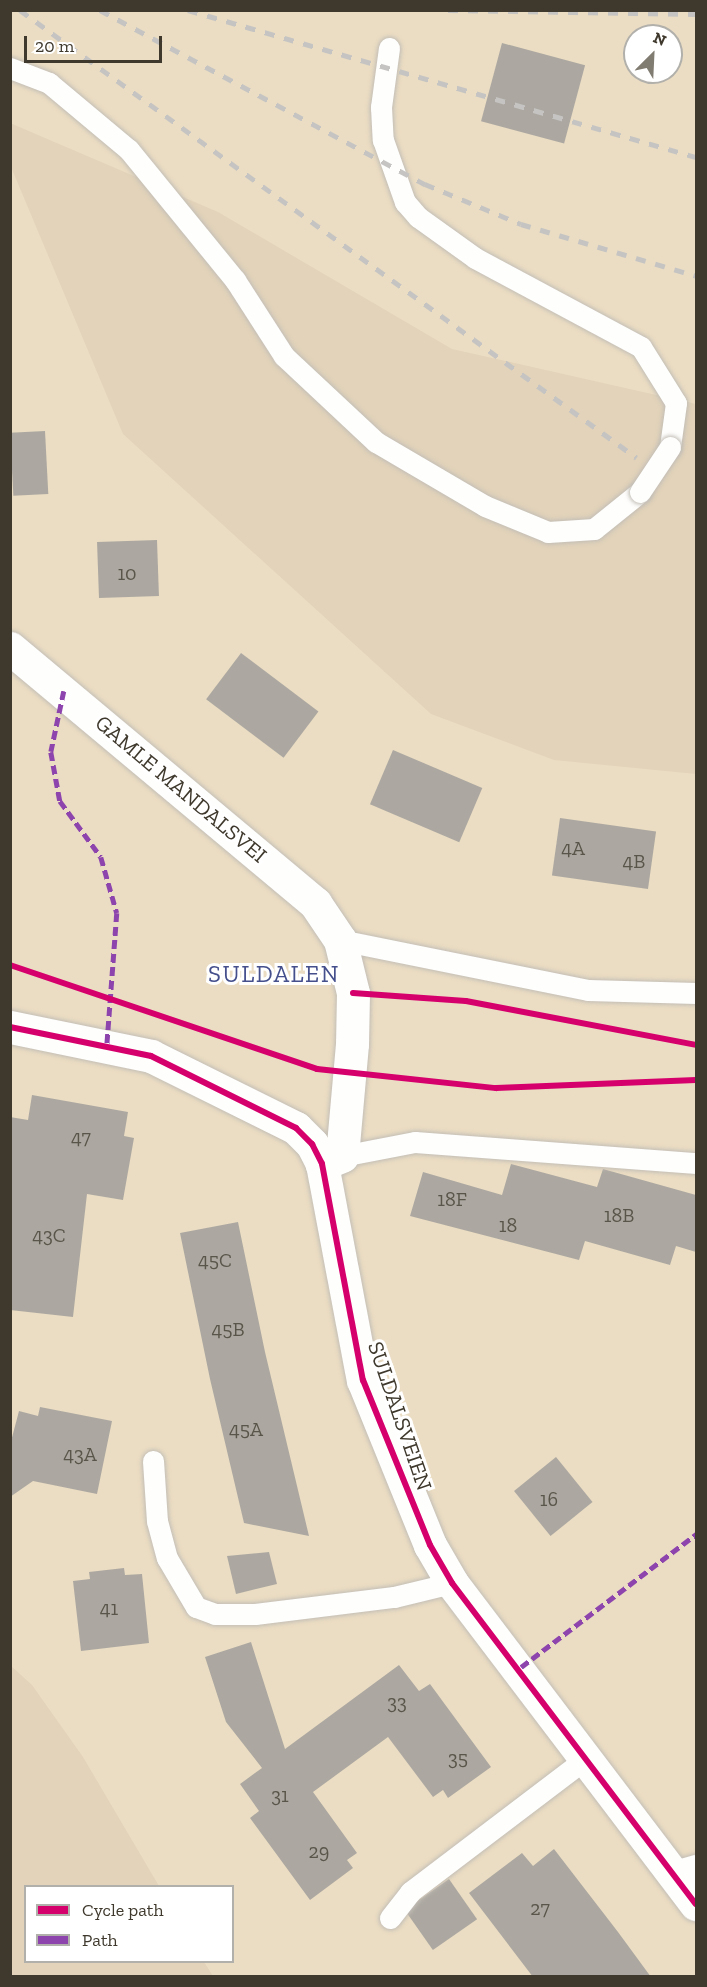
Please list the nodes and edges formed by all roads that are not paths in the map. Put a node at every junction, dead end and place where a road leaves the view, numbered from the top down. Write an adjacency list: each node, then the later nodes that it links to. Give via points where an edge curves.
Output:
1 (389, 48): 2 (lane, bridge, via 381,107 383,140 405,201 418,217 475,258 641,346 676,403 670,447 640,492 594,529 549,531 485,506 376,442 284,356 222,263 129,150 49,83)
2 (10, 68)
3 (10, 648): 4 (street, GAMLE MANDALSVEI, via 315,903)
4 (340, 940): 5 (lane, via 588,990); 7 (street, GAMLE MANDALSVEI, via 353,993 352,1044)
5 (696, 993)
6 (10, 1027): 7 (street, SULDALSVEIEN, via 152,1056 296,1128)
7 (332, 1160): 8 (lane, via 415,1142); 10 (street, SULDALSVEIEN, via 363,1380 406,1491)
8 (696, 1163)
9 (153, 1461): 10 (lane, via 155,1511 167,1558 196,1607 215,1614 255,1614 394,1597)
10 (452, 1583): 11 (street, SULDALSVEIEN)
11 (588, 1757): 12 (street, SULDALSVEIEN); 14 (lane, via 410,1892)
12 (684, 1868): 13 (street, SULDALSVEIEN)
13 (696, 1904)
14 (390, 1918)

